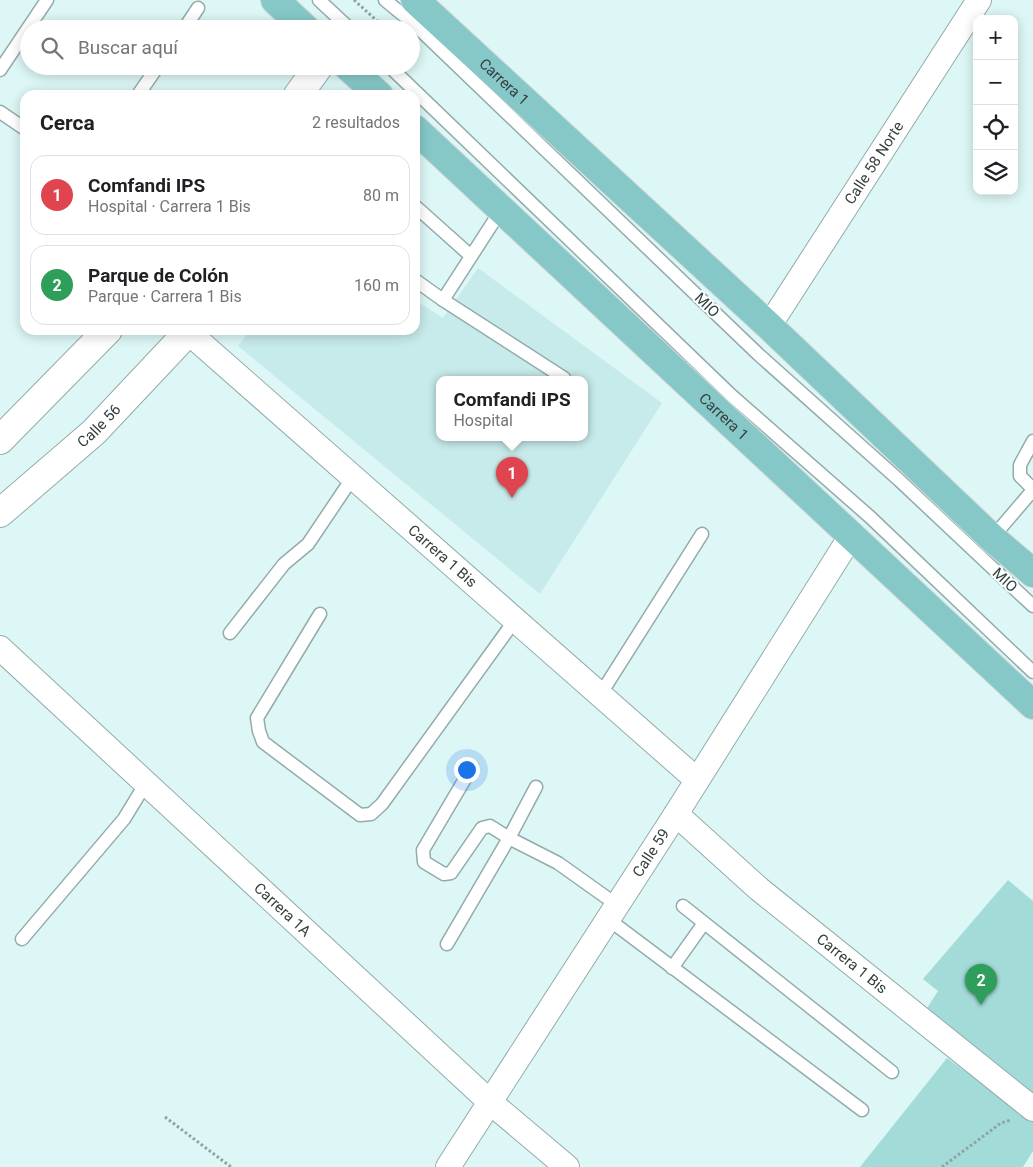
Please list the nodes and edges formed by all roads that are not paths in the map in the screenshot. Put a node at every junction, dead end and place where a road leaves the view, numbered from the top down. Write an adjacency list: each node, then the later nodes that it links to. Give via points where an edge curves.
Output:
1 (47, 0): 8 (lane)
2 (275, 0): 10 (main road)
3 (319, 0): 11 (lane)
4 (385, 0): 12 (lane, MIO)
5 (415, 0): 33 (main road, Carrera 1)
6 (979, 0): 33 (street, Calle 58 Norte)
7 (198, 8): 9 (lane)
8 (34, 20)
9 (190, 20)
10 (296, 20)
11 (340, 20)
12 (409, 20)
13 (420, 29): 47 (lane, MIO, via 758,354)
14 (20, 40): 15 (lane)
15 (0, 70)
16 (152, 75): 20 (lane)
17 (312, 75): 21 (street)
18 (356, 75): 22 (main road)
19 (398, 75): 23 (lane)
20 (141, 90)
21 (302, 90)
22 (369, 90)
23 (414, 90)
24 (420, 96): 52 (lane, via 732,396 870,517)
25 (0, 112): 26 (lane)
26 (20, 126)
27 (420, 134): 29 (main road, Carrera 1)
28 (420, 210): 30 (lane)
29 (501, 210): 30 (lane); 44 (main road, Carrera 1)
30 (471, 256): 32 (lane)
31 (420, 284): 32 (lane)
32 (443, 300): 37 (lane)
33 (769, 326): 45 (main road, Carrera 1)
34 (103, 335): 38 (street)
35 (185, 335): 42 (street, Calle 56, via 94,432)
36 (193, 335): 40 (street, Carrera 1 Bis)
37 (561, 376)
38 (0, 440)
39 (1033, 441): 41 (lane, via 1020,465 1020,476)
40 (353, 477): 49 (street, Carrera 1 Bis); 50 (lane, via 308,544 284,564)
41 (1033, 490): 45 (lane)
42 (0, 513)
43 (702, 534): 53 (lane)
44 (851, 536): 54 (main road, Carrera 1); 56 (street, Calle 59)
45 (992, 538): 46 (main road, Carrera 1)
46 (1033, 573)
47 (1033, 606)
48 (320, 614): 49 (lane, via 257,718 258,732 263,742 360,815 371,814 382,804)
49 (515, 620): 53 (street, Carrera 1 Bis)
50 (230, 633)
51 (0, 648): 57 (street, Carrera 1A)
52 (1033, 672)
53 (600, 695): 56 (street, Carrera 1 Bis)
54 (1033, 705)
55 (472, 767): 60 (lane, via 423,850 424,862 444,874 451,872 486,826)
56 (697, 780): 59 (street, Calle 59)
57 (146, 783): 64 (lane, via 124,819); 68 (street, Carrera 1A)
58 (536, 786): 60 (lane)
59 (676, 814): 62 (street, Calle 59); 70 (street, Carrera 1 Bis, via 759,889)
60 (509, 838): 62 (lane, via 558,863); 65 (lane)
61 (683, 906): 63 (lane)
62 (613, 912): 66 (lane); 68 (street, Calle 59)
63 (704, 923): 66 (lane); 67 (lane)
64 (22, 939)
65 (447, 944)
66 (672, 968): 69 (lane)
67 (892, 1072)
68 (490, 1102): 71 (street, Calle 59); 72 (street, Carrera 1A)
69 (862, 1110)
70 (1025, 1114)
71 (448, 1167)
72 (567, 1167)

